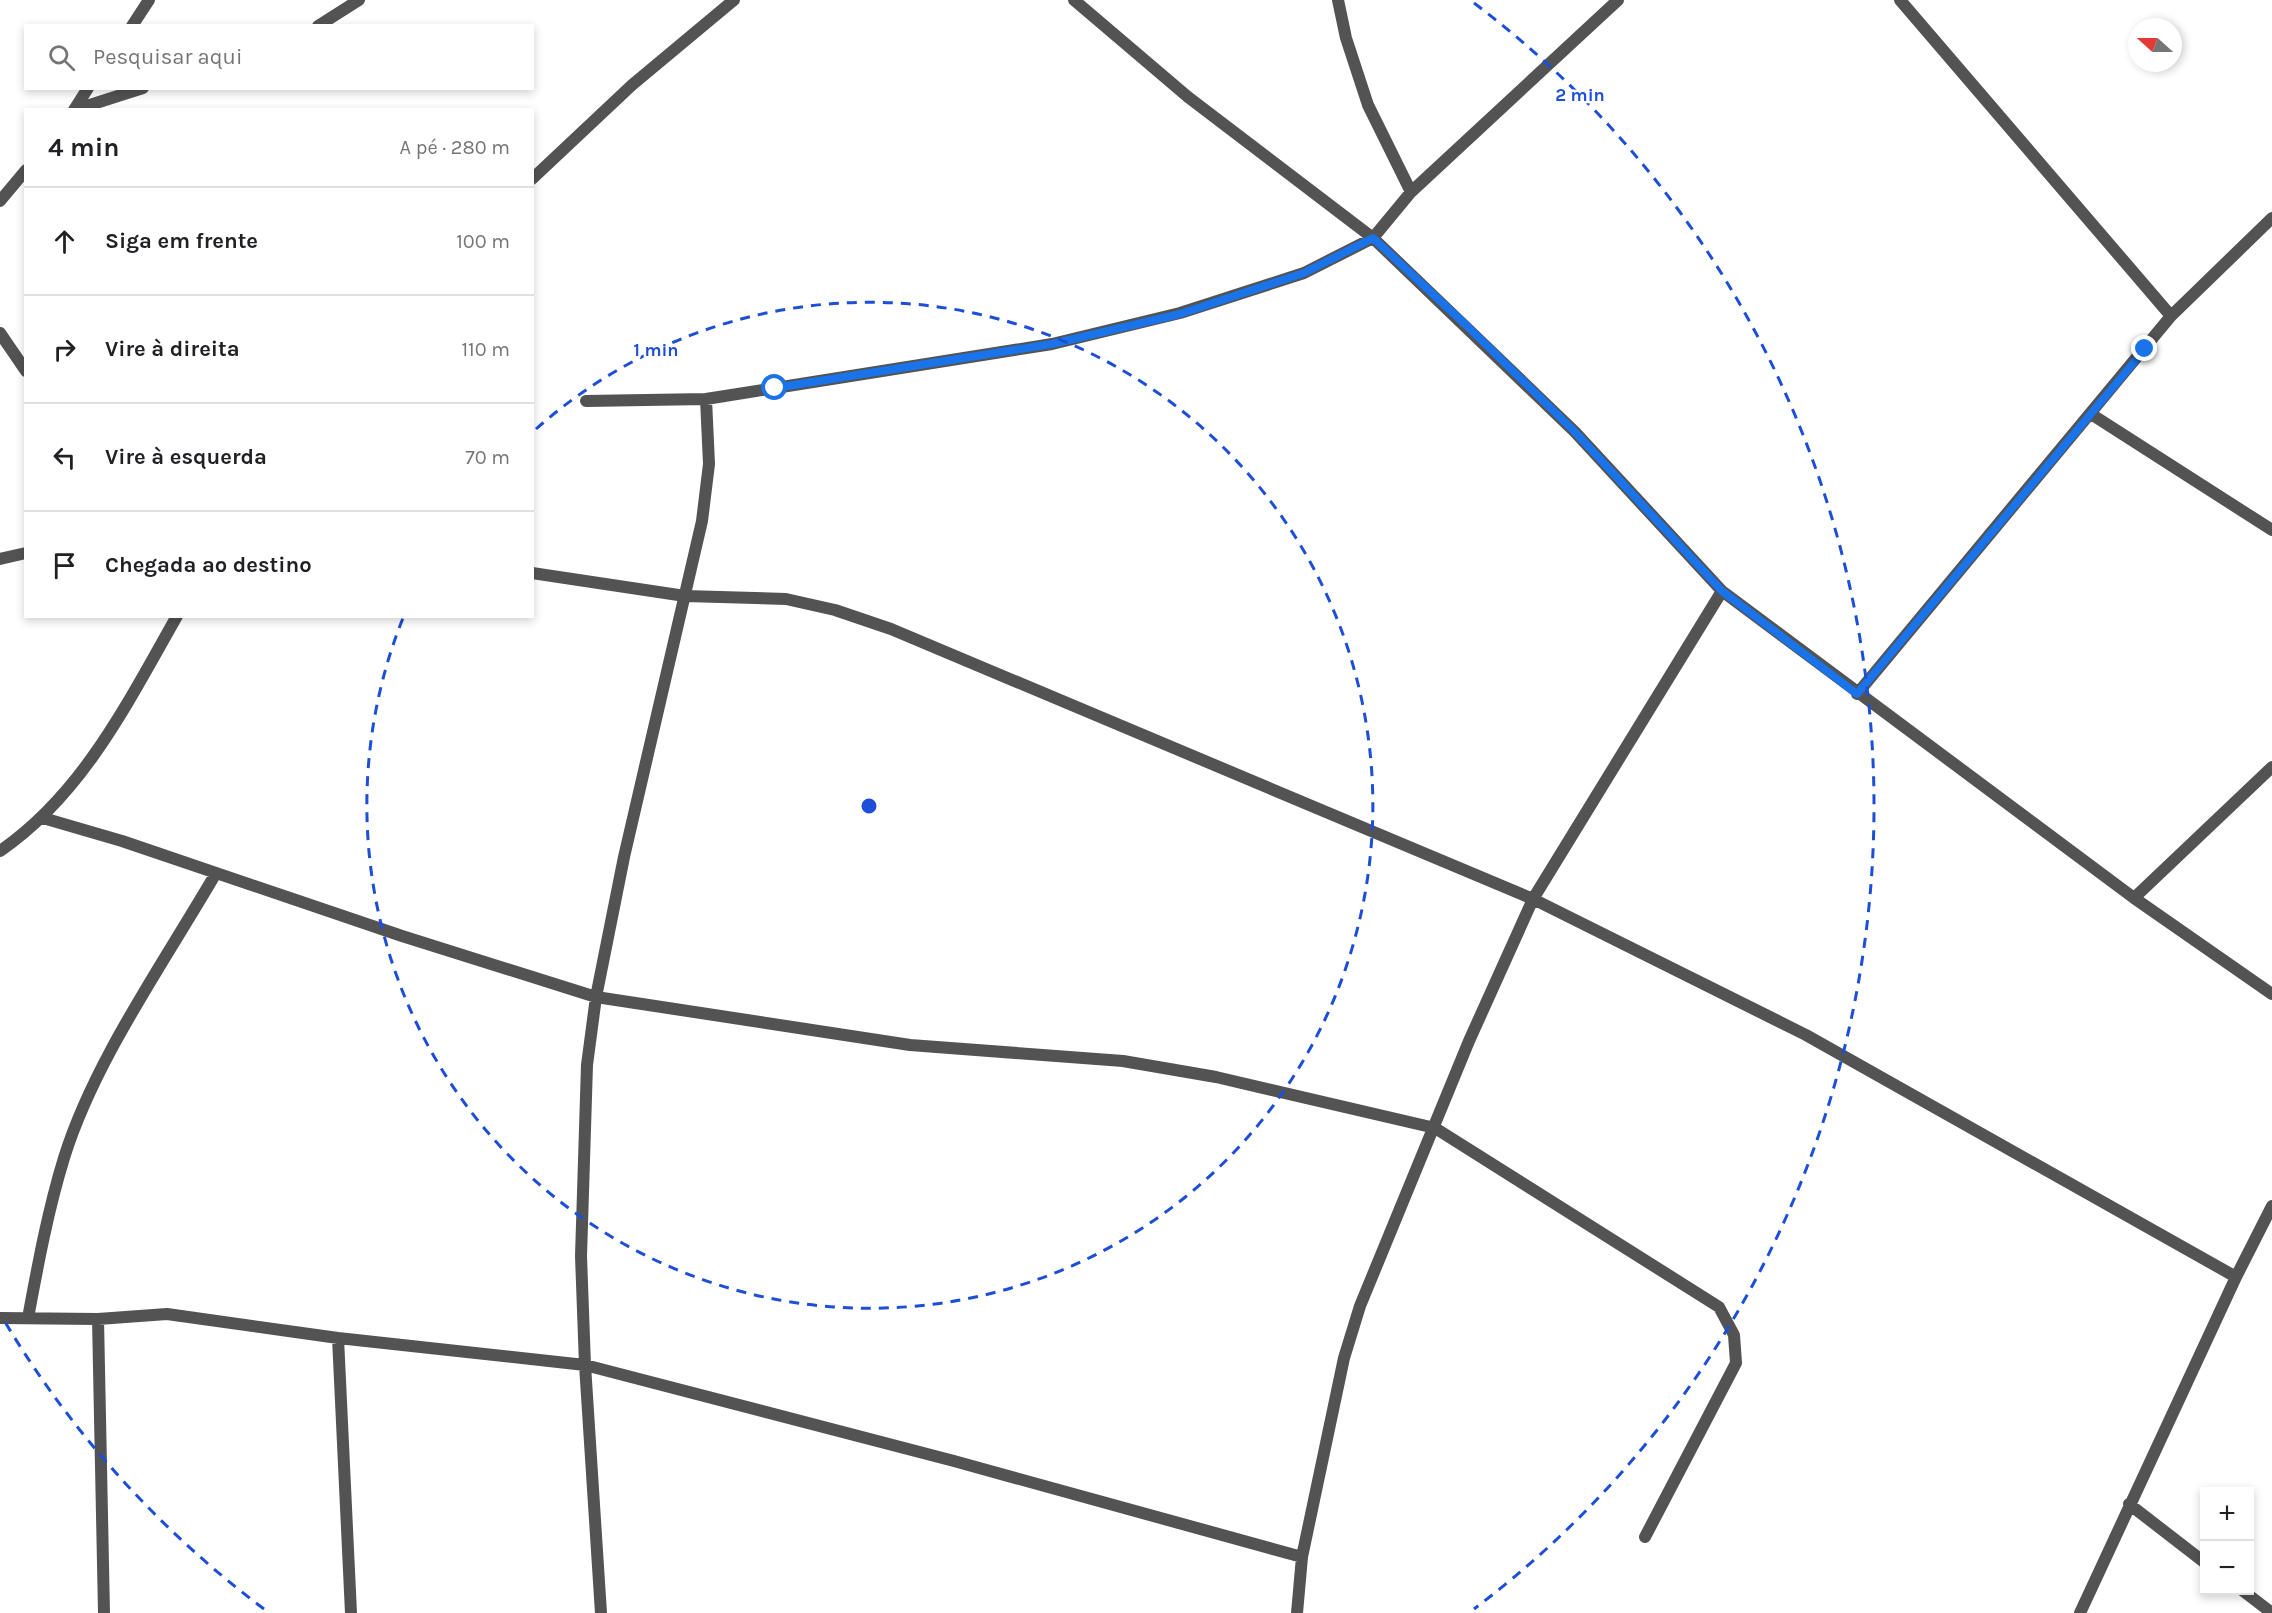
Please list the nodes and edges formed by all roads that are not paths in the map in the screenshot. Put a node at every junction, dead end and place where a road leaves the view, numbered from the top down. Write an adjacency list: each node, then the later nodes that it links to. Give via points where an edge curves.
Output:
1 (149, 0): 8 (street)
2 (359, 0): 9 (street)
3 (734, 0): 15 (street, via 632,85)
4 (1074, 0): 19 (street, via 1188,97)
5 (1338, 0): 16 (street, via 1368,105)
6 (1618, 0): 16 (street)
7 (1900, 0): 20 (street)
8 (133, 24)
9 (321, 24)
10 (87, 90): 12 (street)
11 (136, 90): 13 (street)
12 (75, 108)
13 (80, 108)
14 (24, 172): 17 (street)
15 (534, 177)
16 (1411, 192): 19 (street)
17 (0, 201)
18 (2272, 218): 20 (street)
19 (1373, 238): 23 (street, via 1304,273 1180,314 1052,344); 30 (street, via 1575,432)
20 (2171, 316): 25 (street)
21 (0, 333): 22 (street)
22 (24, 368)
23 (705, 399): 24 (street); 31 (street, via 709,464 702,520)
24 (586, 400)
25 (2091, 414): 26 (street); 33 (street)
26 (2272, 530)
27 (24, 553): 28 (street)
28 (0, 559)
29 (534, 573): 31 (street)
30 (1722, 591): 33 (street); 39 (street)
31 (685, 596): 39 (street, via 786,599 891,629); 41 (street, via 624,857)
32 (176, 618): 35 (street, via 100,750)
33 (1857, 694): 38 (street)
34 (2272, 767): 38 (street)
35 (43, 818): 36 (street); 37 (street)
36 (0, 851)
37 (216, 873): 41 (street); 46 (street, via 92,1091 65,1156 42,1240)
38 (2134, 898): 40 (street)
39 (1533, 899): 42 (street); 44 (street, via 1806,1035)
40 (2272, 994)
41 (597, 997): 42 (street, via 910,1045 1123,1061 1216,1077); 49 (street, via 587,1065 582,1170)
42 (1435, 1128): 51 (street, via 1719,1307 1734,1335 1736,1363); 52 (street, via 1360,1306 1344,1358)
43 (2272, 1206): 44 (street)
44 (2236, 1277): 50 (street)
45 (0, 1318): 46 (street)
46 (28, 1318): 47 (street)
47 (98, 1319): 48 (street, via 167,1314); 55 (street)
48 (338, 1338): 49 (street); 56 (street)
49 (585, 1365): 52 (street); 57 (street)
50 (2129, 1504): 53 (street); 59 (street)
51 (1644, 1538)
52 (1302, 1557): 58 (street)
53 (2200, 1558)
54 (2249, 1595): 60 (street)
55 (104, 1613)
56 (351, 1613)
57 (601, 1613)
58 (1297, 1613)
59 (2080, 1613)
60 (2272, 1613)

